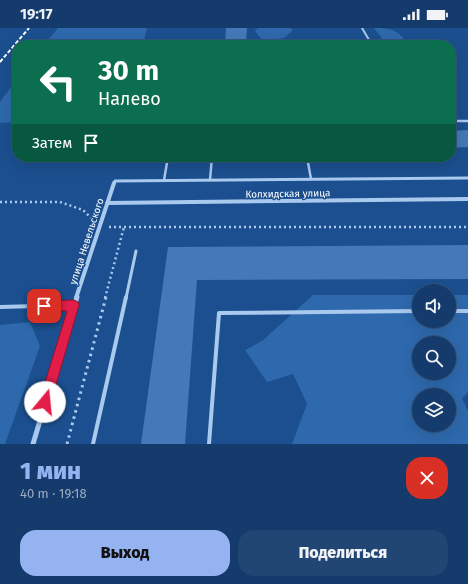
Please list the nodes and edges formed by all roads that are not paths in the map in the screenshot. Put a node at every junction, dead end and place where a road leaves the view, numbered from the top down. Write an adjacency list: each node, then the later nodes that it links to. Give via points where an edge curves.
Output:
1 (362, 28): 2 (lane)
2 (369, 40)
3 (456, 121): 4 (lane)
4 (468, 121)
5 (167, 162): 10 (lane)
6 (212, 162): 11 (lane)
7 (308, 162): 9 (lane)
8 (468, 178): 9 (street, Колхидская улица)
9 (311, 179): 11 (street, Колхидская улица)
10 (164, 180): 11 (street, Колхидская улица); 12 (street, Колхидская улица)
11 (210, 180)
12 (115, 181): 14 (street, улица Невельского)
13 (468, 199): 14 (street, Колхидская улица)
14 (107, 203): 16 (street, улица Невельского)
15 (136, 251): 22 (lane)
16 (74, 305): 17 (lane); 21 (street, улица Невельского)
17 (0, 308)
18 (468, 310): 20 (lane)
19 (412, 311): 23 (lane, via 219,313)
20 (456, 311)
21 (32, 444)
22 (93, 444)
23 (209, 444)

